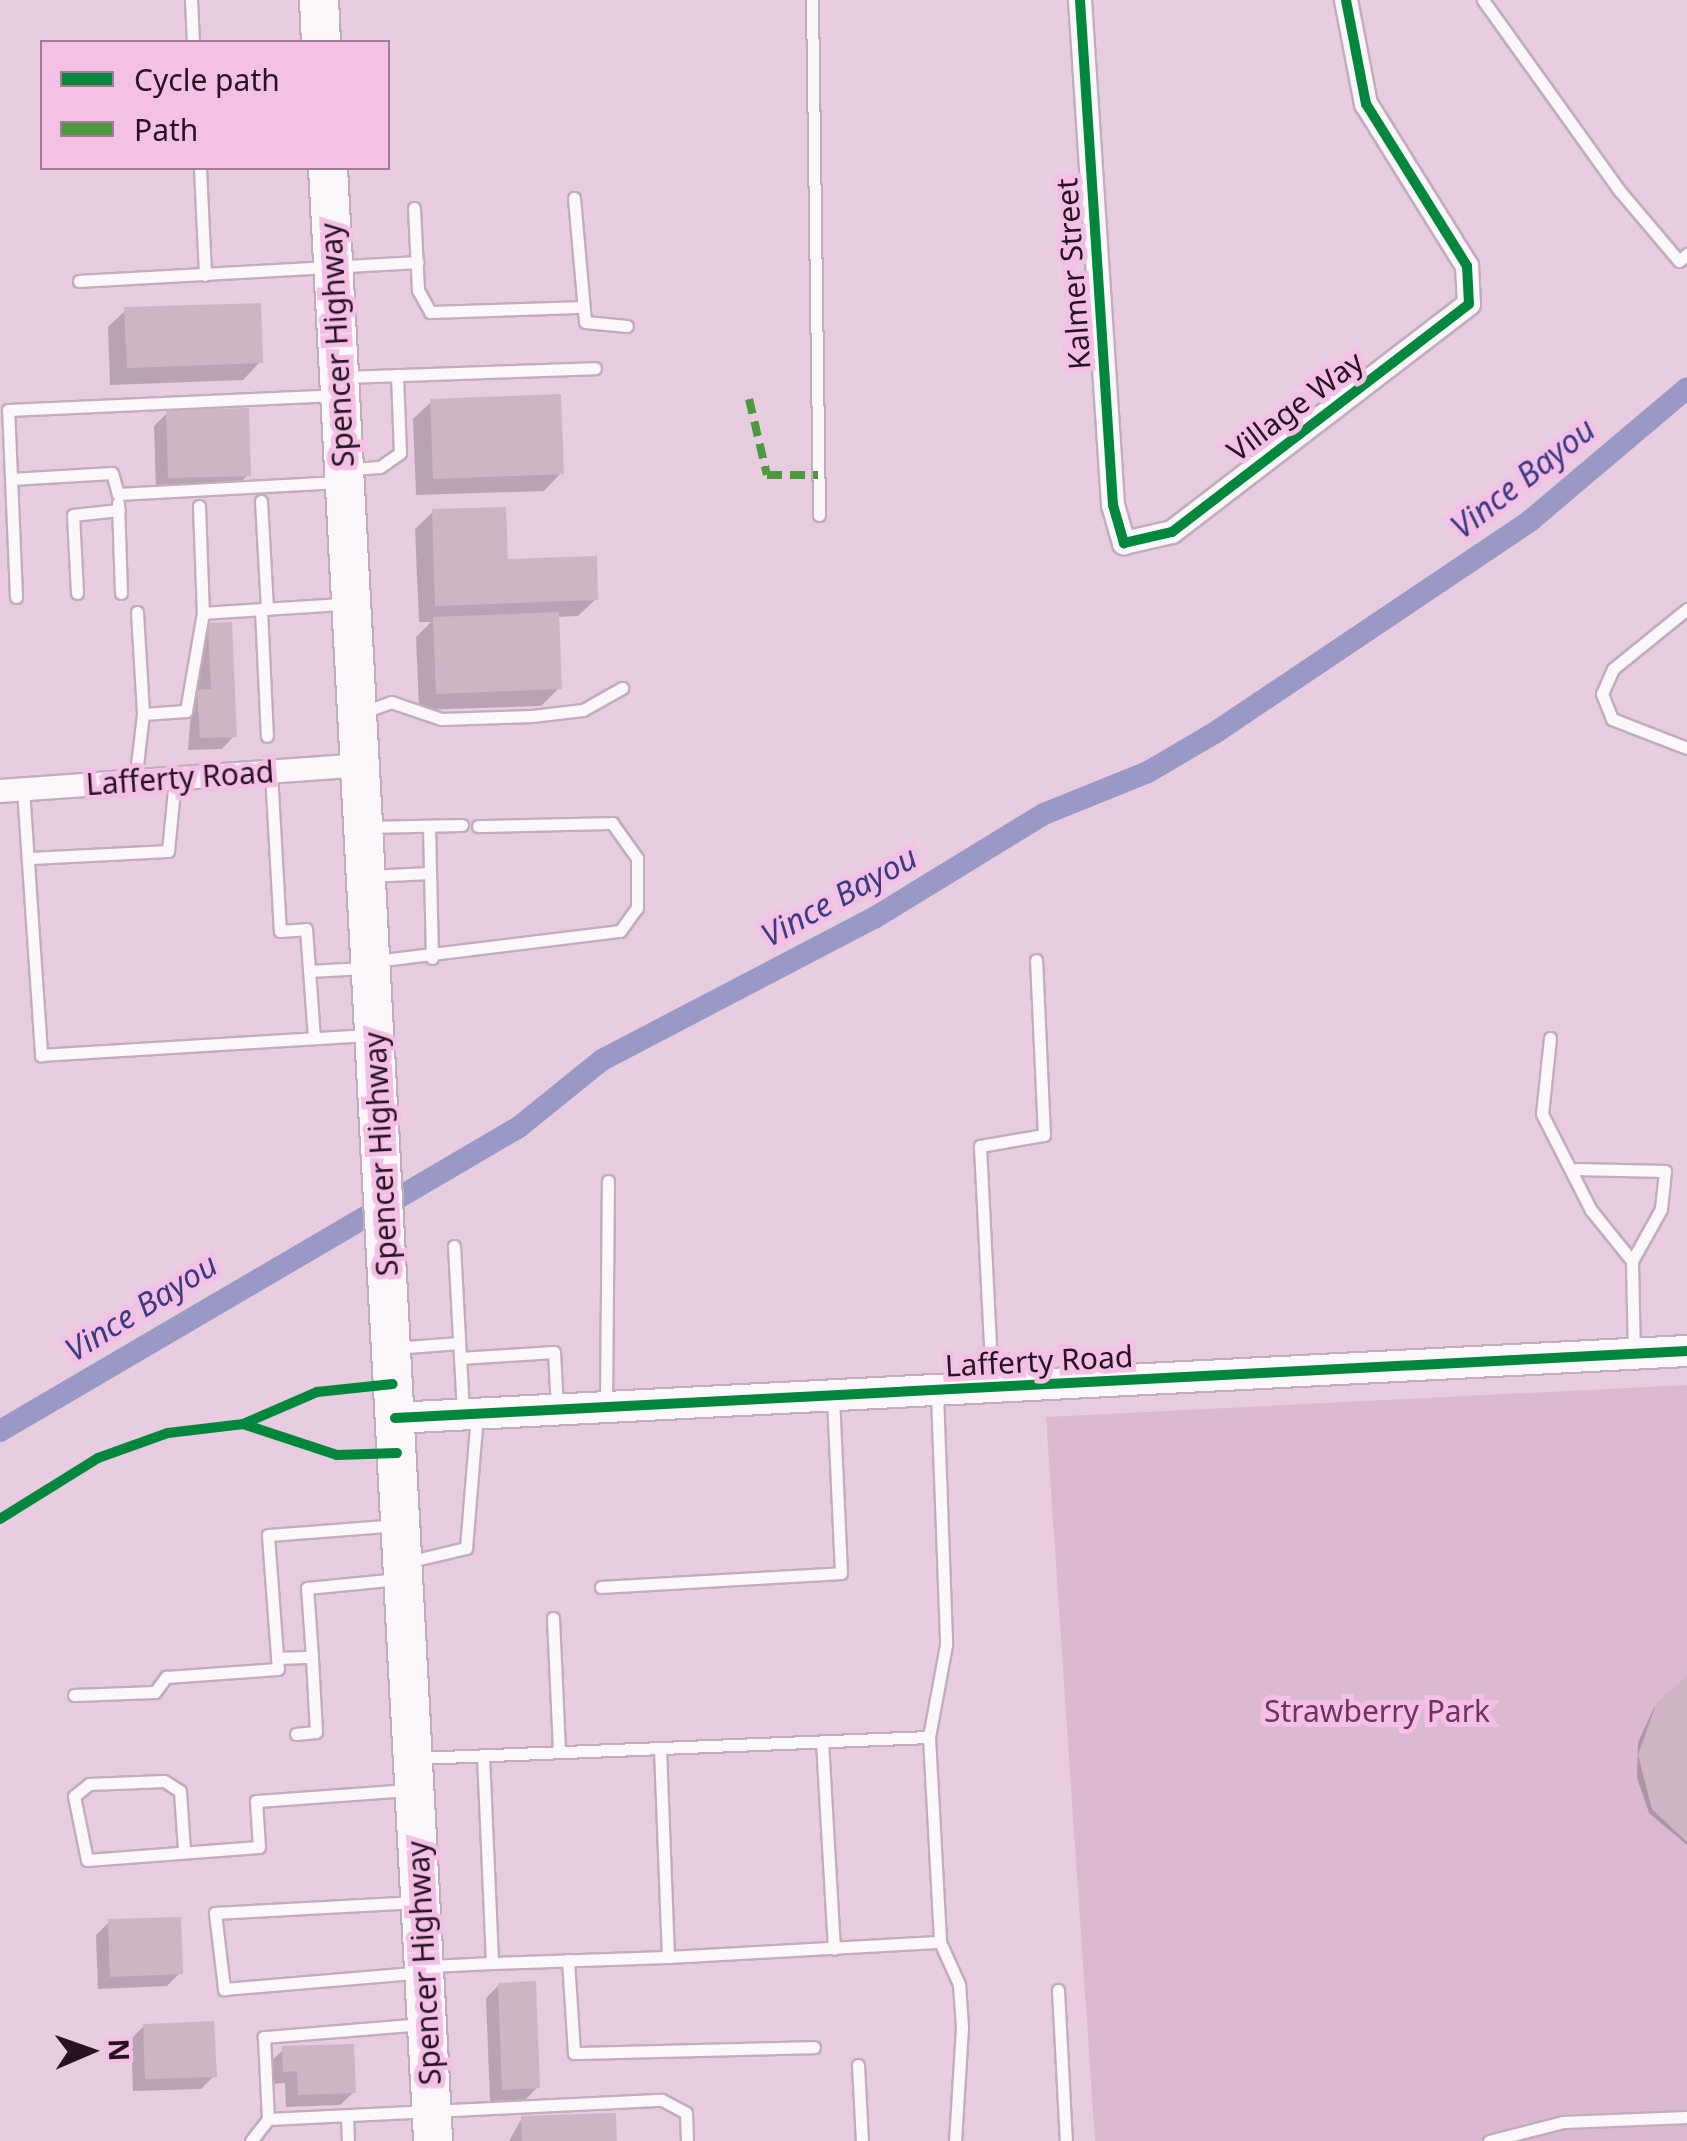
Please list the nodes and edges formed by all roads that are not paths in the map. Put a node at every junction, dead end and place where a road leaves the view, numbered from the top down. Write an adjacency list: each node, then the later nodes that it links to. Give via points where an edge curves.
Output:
1 (191, 0): 7 (lane)
2 (319, 0): 8 (main road)
3 (812, 0): 29 (lane)
4 (1080, 0): 30 (street, Kalmer Street, via 1112,505)
5 (1346, 0): 30 (street, Village Way, via 1366,104 1472,282 1469,304 1172,532)
6 (1483, 0): 13 (lane, via 1620,190 1680,261)
7 (193, 40)
8 (321, 40)
9 (200, 170): 16 (lane)
10 (328, 170): 15 (main road, Spencer Highway)
11 (574, 198): 18 (lane)
12 (414, 208): 14 (lane)
13 (1687, 254)
14 (417, 262): 15 (lane); 18 (lane, via 430,312)
15 (333, 264): 16 (lane); 22 (main road, Spencer Highway)
16 (206, 275): 17 (lane)
17 (79, 281)
18 (579, 307): 19 (lane, via 591,328)
19 (627, 326)
20 (594, 368): 21 (lane)
21 (398, 375): 22 (lane); 23 (lane, via 400,454 380,467)
22 (340, 386): 23 (main road, Spencer Highway); 24 (lane, via 8,410)
23 (344, 475): 25 (lane); 34 (main road, Spencer Highway)
24 (11, 479): 25 (lane, via 112,473); 33 (lane)
25 (118, 494): 28 (lane)
26 (262, 501): 36 (lane)
27 (199, 506): 38 (lane)
28 (118, 510): 31 (lane, via 73,514); 32 (lane)
29 (819, 515)
30 (1124, 543)
31 (76, 594)
32 (122, 594)
33 (16, 597)
34 (351, 604): 36 (lane); 41 (main road, Spencer Highway)
35 (1687, 609): 43 (lane, via 1613,668 1602,694 1612,719)
36 (264, 610): 38 (lane); 42 (lane)
37 (137, 612): 40 (lane)
38 (203, 613): 40 (lane, via 186,711)
39 (622, 688): 41 (lane, via 582,710 532,716 441,719 391,702)
40 (142, 714): 47 (lane)
41 (357, 714): 44 (main road, Spencer Highway)
42 (267, 736)
43 (1687, 748)
44 (360, 766): 45 (street, Lafferty Road); 52 (main road, Spencer Highway)
45 (270, 772): 46 (street, Lafferty Road); 59 (lane, via 280,931 306,930)
46 (174, 779): 47 (street, Lafferty Road); 53 (lane, via 168,851)
47 (135, 782): 48 (street, Lafferty Road)
48 (11, 790): 53 (lane)
49 (462, 825): 50 (lane)
50 (429, 826): 52 (lane); 54 (lane)
51 (478, 826): 56 (lane, via 612,824 637,858 637,908 620,931)
52 (363, 827): 55 (main road, Spencer Highway)
53 (31, 858): 61 (lane, via 41,1055)
54 (430, 873): 55 (lane); 56 (lane)
55 (366, 876): 58 (main road, Spencer Highway)
56 (432, 958): 58 (lane)
57 (1036, 960): 72 (lane, via 1044,1134 980,1146)
58 (371, 964): 59 (lane); 60 (main road, Spencer Highway)
59 (309, 971): 61 (lane)
60 (374, 1035): 61 (lane); 68 (main road, Spencer Highway)
61 (314, 1038)
62 (1550, 1038): 63 (lane, via 1542,1114)
63 (1576, 1169): 66 (lane, via 1592,1210); 66 (lane, via 1665,1171 1661,1209)
64 (608, 1181): 75 (lane)
65 (454, 1246): 67 (lane)
66 (1632, 1261): 70 (lane)
67 (459, 1343): 68 (lane); 71 (lane)
68 (391, 1348): 78 (main road, Spencer Highway)
69 (1687, 1351): 70 (street, Lafferty Road)
70 (1634, 1354): 72 (street, Lafferty Road)
71 (460, 1358): 76 (lane, via 554,1352); 77 (lane)
72 (992, 1389): 73 (street, Lafferty Road)
73 (936, 1392): 74 (street, Lafferty Road); 86 (lane, via 946,1646)
74 (833, 1396): 75 (street, Lafferty Road); 80 (lane, via 841,1574)
75 (606, 1406): 76 (street, Lafferty Road)
76 (557, 1408): 77 (street, Lafferty Road)
77 (470, 1411): 78 (street, Lafferty Road); 79 (lane, via 466,1548 444,1560)
78 (394, 1418): 79 (main road, Spencer Highway)
79 (402, 1555): 82 (lane, via 307,1588); 83 (lane, via 268,1535); 91 (main road, Spencer Highway)
80 (600, 1587)
81 (553, 1618): 89 (lane)
82 (312, 1656): 83 (lane); 85 (lane, via 316,1732)
83 (277, 1658): 84 (lane, via 278,1670 166,1677 155,1692)
84 (74, 1694)
85 (296, 1734)
86 (929, 1737): 87 (lane); 94 (lane)
87 (822, 1742): 88 (lane); 95 (lane)
88 (660, 1748): 89 (lane); 96 (lane)
89 (559, 1752): 90 (lane)
90 (483, 1755): 91 (lane); 98 (lane)
91 (413, 1774): 92 (lane, via 256,1801 259,1847); 93 (main road, Spencer Highway)
92 (184, 1850): 92 (lane, via 88,1860 74,1796 88,1784 164,1781 180,1792)
93 (420, 1902): 99 (main road, Spencer Highway); 99 (lane, via 215,1912 224,1989)
94 (940, 1942): 95 (lane); 112 (lane, via 961,2004)
95 (834, 1948): 96 (lane)
96 (668, 1956): 97 (lane)
97 (568, 1960): 98 (lane); 102 (lane, via 574,2053)
98 (492, 1963): 99 (lane)
99 (424, 1970): 101 (main road, Spencer Highway)
100 (1058, 1990): 113 (lane)
101 (427, 2024): 106 (lane, via 264,2036); 107 (main road, Spencer Highway)
102 (814, 2047)
103 (858, 2065): 111 (lane)
104 (347, 2116): 106 (lane); 107 (lane); 109 (lane)
105 (1687, 2117): 114 (lane, via 1562,2122)
106 (268, 2119): 108 (lane)
107 (433, 2127): 110 (lane, via 662,2100 686,2113)
108 (251, 2141)
109 (348, 2141)
110 (687, 2141)
111 (862, 2141)
112 (956, 2141)
113 (1066, 2141)
114 (1490, 2141)

